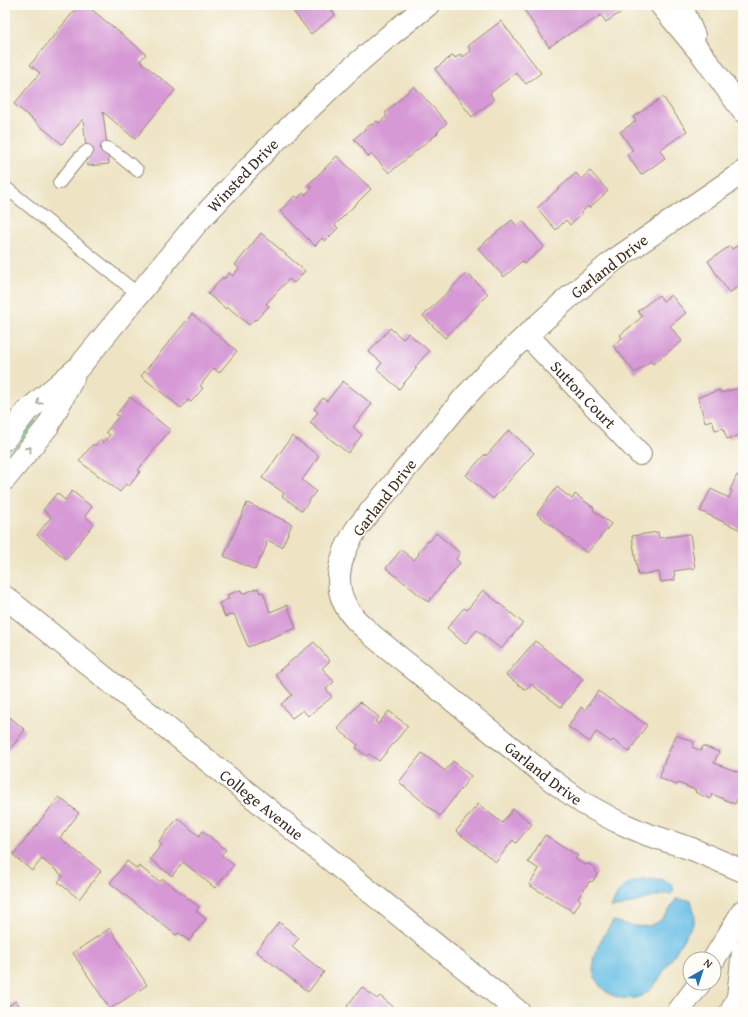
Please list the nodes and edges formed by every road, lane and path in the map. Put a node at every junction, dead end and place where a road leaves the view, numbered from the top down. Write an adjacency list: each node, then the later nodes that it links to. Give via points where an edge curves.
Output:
1 (428, 5): 12 (street, Winsted Drive, via 346,73 266,150 197,223)
2 (661, 5): 4 (street)
3 (681, 5): 4 (street)
4 (704, 57): 5 (street)
5 (743, 111)
6 (107, 148): 8 (lane)
7 (87, 151): 10 (lane)
8 (137, 170)
9 (743, 172): 13 (street, Garland Drive, via 613,261)
10 (59, 183)
11 (5, 187): 12 (lane)
12 (138, 294): 14 (street, Winsted Drive)
13 (527, 335): 16 (street, Sutton Court); 19 (street, Garland Drive, via 464,398 357,528 346,545 340,564 341,596 355,618 373,636 583,803 646,834 692,849)
14 (79, 367): 15 (street, Winsted Drive, one-way to 15, via 26,412); 17 (street, Winsted Drive, one-way to 14, via 48,426)
15 (5, 439)
16 (640, 454)
17 (5, 479)
18 (5, 597): 24 (street, College Avenue)
19 (743, 871)
20 (743, 911): 21 (street)
21 (719, 951)
22 (743, 951): 26 (street, via 738,997)
23 (694, 991): 25 (street)
24 (510, 1009)
25 (678, 1012)
26 (731, 1012)

